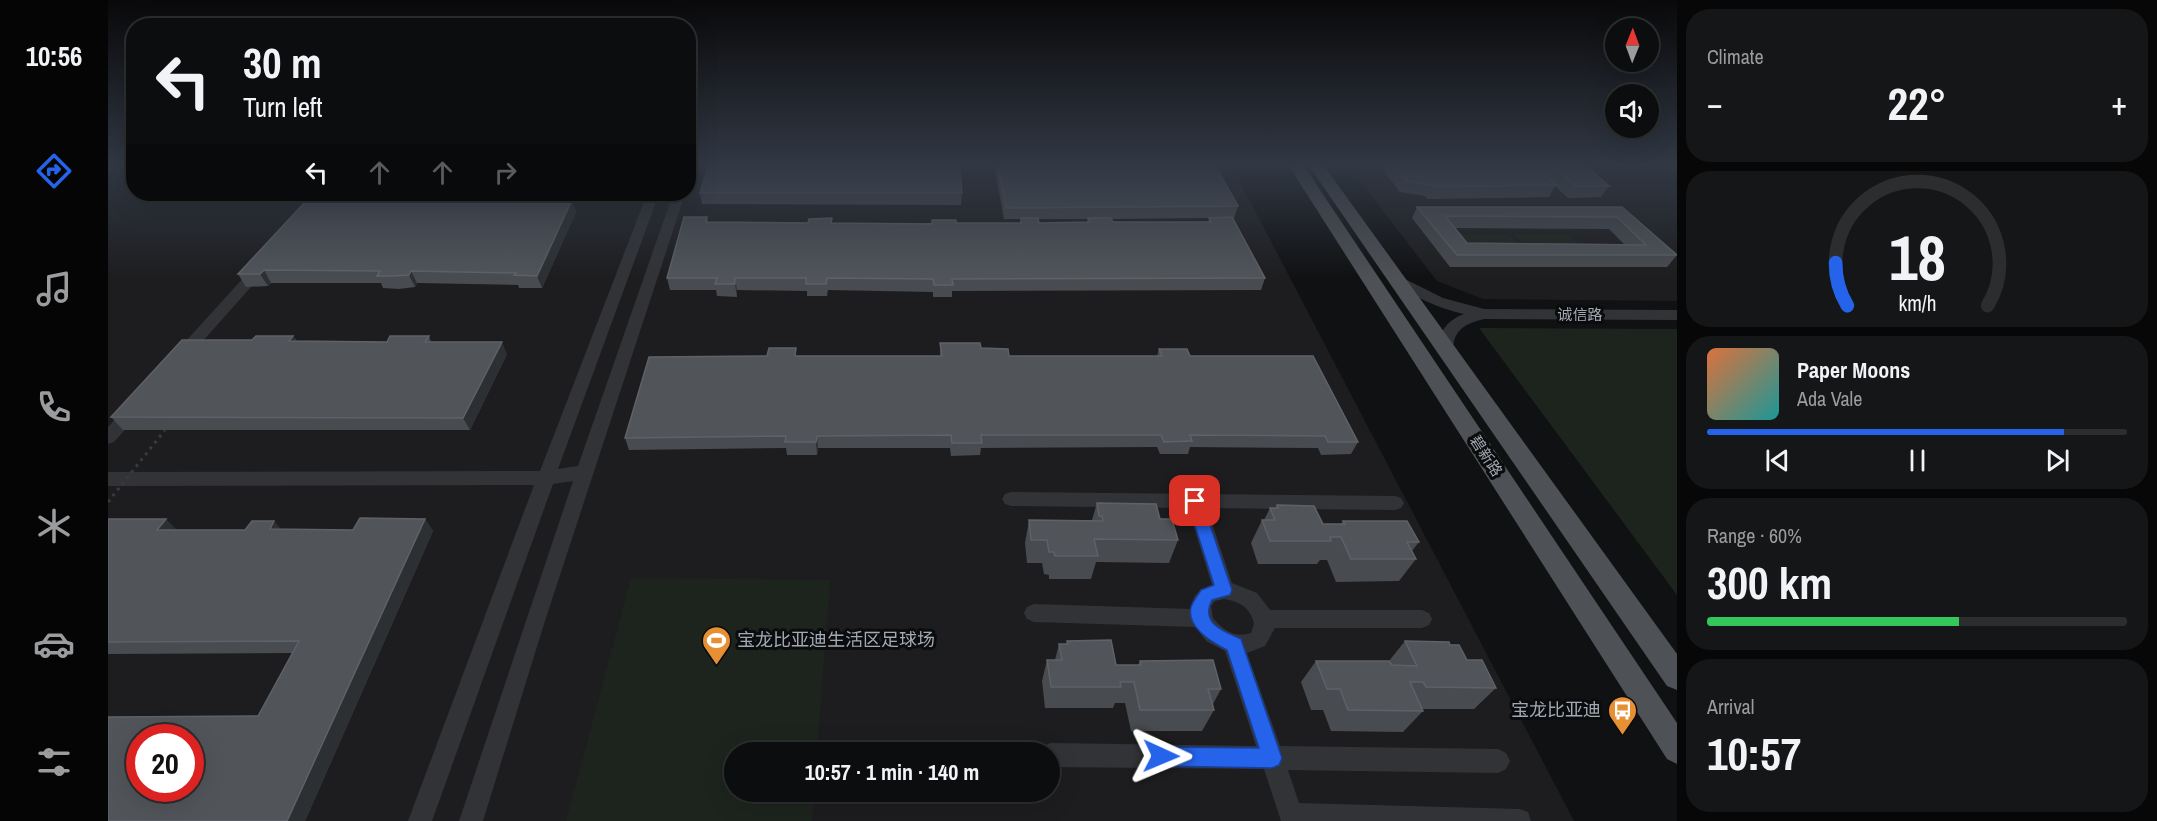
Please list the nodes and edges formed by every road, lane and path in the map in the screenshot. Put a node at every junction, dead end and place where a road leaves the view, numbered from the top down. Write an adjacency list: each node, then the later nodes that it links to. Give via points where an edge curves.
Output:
1 (319, 201): 6 (street)
2 (650, 201): 17 (street)
3 (676, 201): 16 (street)
4 (1319, 201): 30 (main road, 碧新路)
5 (1340, 201): 8 (main road, 碧新路)
6 (295, 228)
7 (272, 255): 12 (street)
8 (1392, 276): 9 (street, 诚信路, via 1436,301); 11 (main road, 碧新路)
9 (1484, 314): 10 (street, 诚信路); 11 (street, 诚信路, via 1460,321 1450,329 1445,338)
10 (1677, 315)
11 (1446, 352): 29 (main road, 碧新路)
12 (170, 368)
13 (147, 394): 15 (street)
14 (165, 430): 21 (path, bridge)
15 (108, 438)
16 (585, 472): 17 (street); 35 (street)
17 (546, 478): 18 (street); 34 (street)
18 (108, 479)
19 (1011, 499): 20 (street)
20 (1195, 501): 22 (street); 23 (street)
21 (108, 502)
22 (1395, 503)
23 (1224, 590): 25 (street, via 1207,595 1199,609); 26 (street, via 1245,596)
24 (1034, 613): 25 (street)
25 (1200, 618): 28 (street, via 1213,635)
26 (1264, 619): 27 (street); 28 (street, via 1262,636 1246,645)
27 (1422, 619)
28 (1234, 645): 32 (street)
29 (1677, 677)
30 (1677, 748)
31 (1060, 755): 32 (street)
32 (1272, 758): 33 (street); 36 (street, via 1291,815)
33 (1498, 761)
34 (420, 821)
35 (471, 821)
36 (1519, 821)

